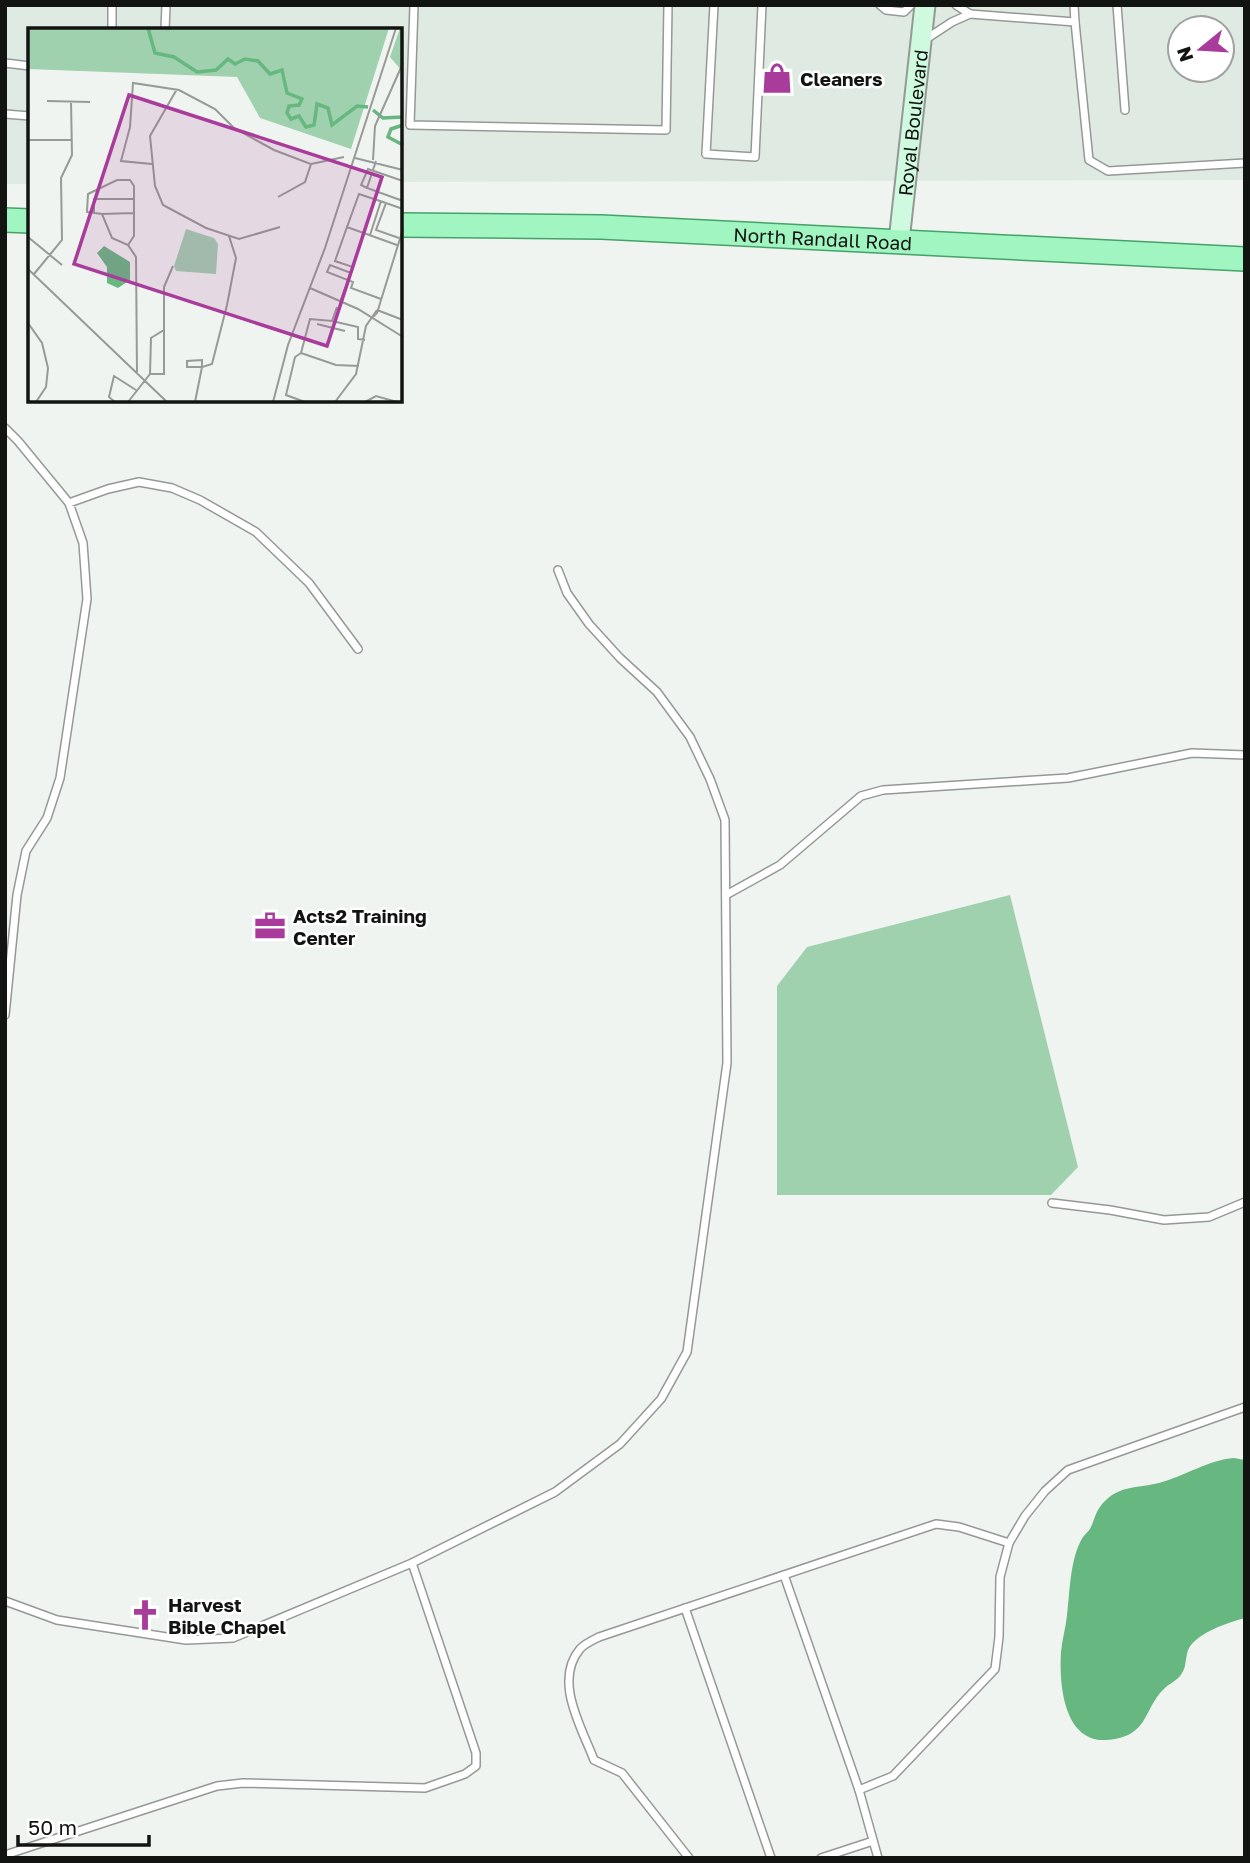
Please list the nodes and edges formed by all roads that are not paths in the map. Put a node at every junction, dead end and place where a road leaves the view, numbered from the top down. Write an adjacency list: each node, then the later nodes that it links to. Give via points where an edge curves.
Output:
1 (112, 5): 14 (lane)
2 (166, 5): 15 (lane)
3 (414, 5): 23 (lane)
4 (668, 5): 23 (lane, via 666,130)
5 (714, 5): 6 (lane, via 706,154 755,157)
6 (762, 5)
7 (880, 5): 11 (lane, via 904,12)
8 (957, 5): 12 (lane)
9 (1074, 5): 13 (lane)
10 (1117, 5): 19 (lane)
11 (918, 6): 16 (street, Royal Boulevard)
12 (970, 14): 13 (lane); 16 (lane)
13 (1075, 22): 24 (lane, via 1089,160 1108,171)
14 (112, 28)
15 (165, 28)
16 (920, 43): 28 (street, Royal Boulevard)
17 (5, 63): 18 (lane)
18 (28, 66)
19 (1125, 110)
20 (5, 114): 21 (lane)
21 (28, 116)
22 (402, 125): 23 (lane)
23 (410, 125)
24 (1245, 163)
25 (5, 220): 26 (main road)
26 (28, 221)
27 (402, 225): 28 (main road, North Randall Road, via 601,227)
28 (899, 241): 29 (main road, North Randall Road)
29 (1245, 259)
30 (5, 428): 31 (lane)
31 (69, 503): 33 (lane, via 139,482 172,488 200,500 256,532 309,583); 36 (lane, via 83,543 87,599 60,778 47,818 26,851)
32 (558, 570): 35 (lane, via 567,593 589,624 657,692 690,737 725,820)
33 (358, 649)
34 (1245, 755): 35 (lane, via 1192,753 1068,778 883,790 861,796 780,865)
35 (726, 895): 41 (lane, via 727,1063 687,1352 662,1399 620,1444 555,1492)
36 (5, 1015)
37 (1245, 1202): 38 (lane, via 1209,1217 1164,1220)
38 (1052, 1203)
39 (1245, 1407): 40 (lane, via 1068,1470 1045,1491)
40 (1009, 1543): 42 (lane, via 936,1524); 45 (lane, via 1000,1577 995,1668 893,1776)
41 (412, 1563): 43 (lane, via 233,1638 186,1640 57,1620); 47 (lane, via 476,1753 476,1766 465,1774 425,1788 217,1786)
42 (784, 1575): 44 (lane); 45 (lane)
43 (5, 1601)
44 (685, 1608): 48 (lane, via 599,1637 580,1649 569,1672 570,1696 594,1760 622,1773); 49 (lane)
45 (859, 1790): 46 (lane)
46 (873, 1841): 50 (lane); 51 (lane)
47 (5, 1855)
48 (689, 1858)
49 (771, 1858)
50 (821, 1858)
51 (878, 1858)

